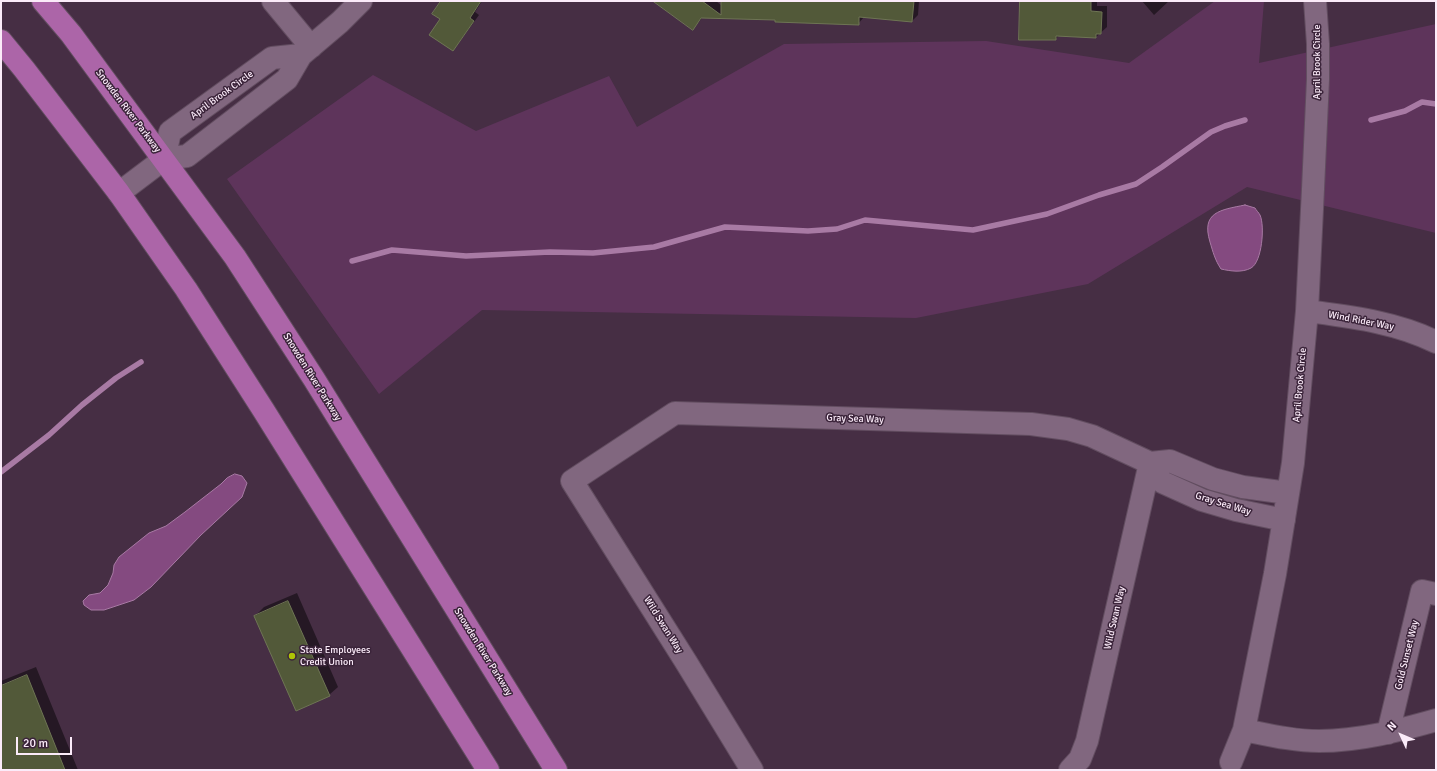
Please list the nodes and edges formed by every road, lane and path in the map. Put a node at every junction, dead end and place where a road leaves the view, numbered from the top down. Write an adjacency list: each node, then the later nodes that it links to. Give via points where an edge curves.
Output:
1 (43, 1): 7 (main road, Snowden River Parkway, via 71,34)
2 (273, 1): 6 (street)
3 (361, 1): 6 (street)
4 (1315, 1): 9 (street, April Brook Circle, via 1318,79)
5 (1, 41): 8 (main road)
6 (306, 51): 7 (street, April Brook Circle, via 272,58 170,132)
7 (164, 159): 8 (street); 21 (main road, Snowden River Parkway, via 235,257 314,379)
8 (119, 193): 20 (main road, via 186,289)
9 (1307, 311): 10 (street, Wind Rider Way, via 1398,327); 13 (street, April Brook Circle, via 1294,463)
10 (1436, 342)
11 (1150, 463): 12 (street, Gray Sea Way, via 1092,436 1068,429 1031,424 676,413); 13 (street, via 1170,460 1220,481); 14 (street, Gray Sea Way, via 1162,482 1202,500); 23 (street, Wild Swan Way, via 1087,741 1080,759)
12 (572, 481): 22 (street, Wild Swan Way)
13 (1288, 493): 14 (street, April Brook Circle)
14 (1284, 520): 17 (street, April Brook Circle)
15 (1436, 594): 18 (street, Gold Sunset Way, via 1422,591)
16 (1436, 720): 18 (street)
17 (1244, 730): 18 (street, via 1318,741 1354,739); 19 (street, April Brook Circle)
18 (1388, 733)
19 (1230, 767)
20 (488, 770)
21 (556, 770)
22 (752, 770)
23 (1070, 770)

